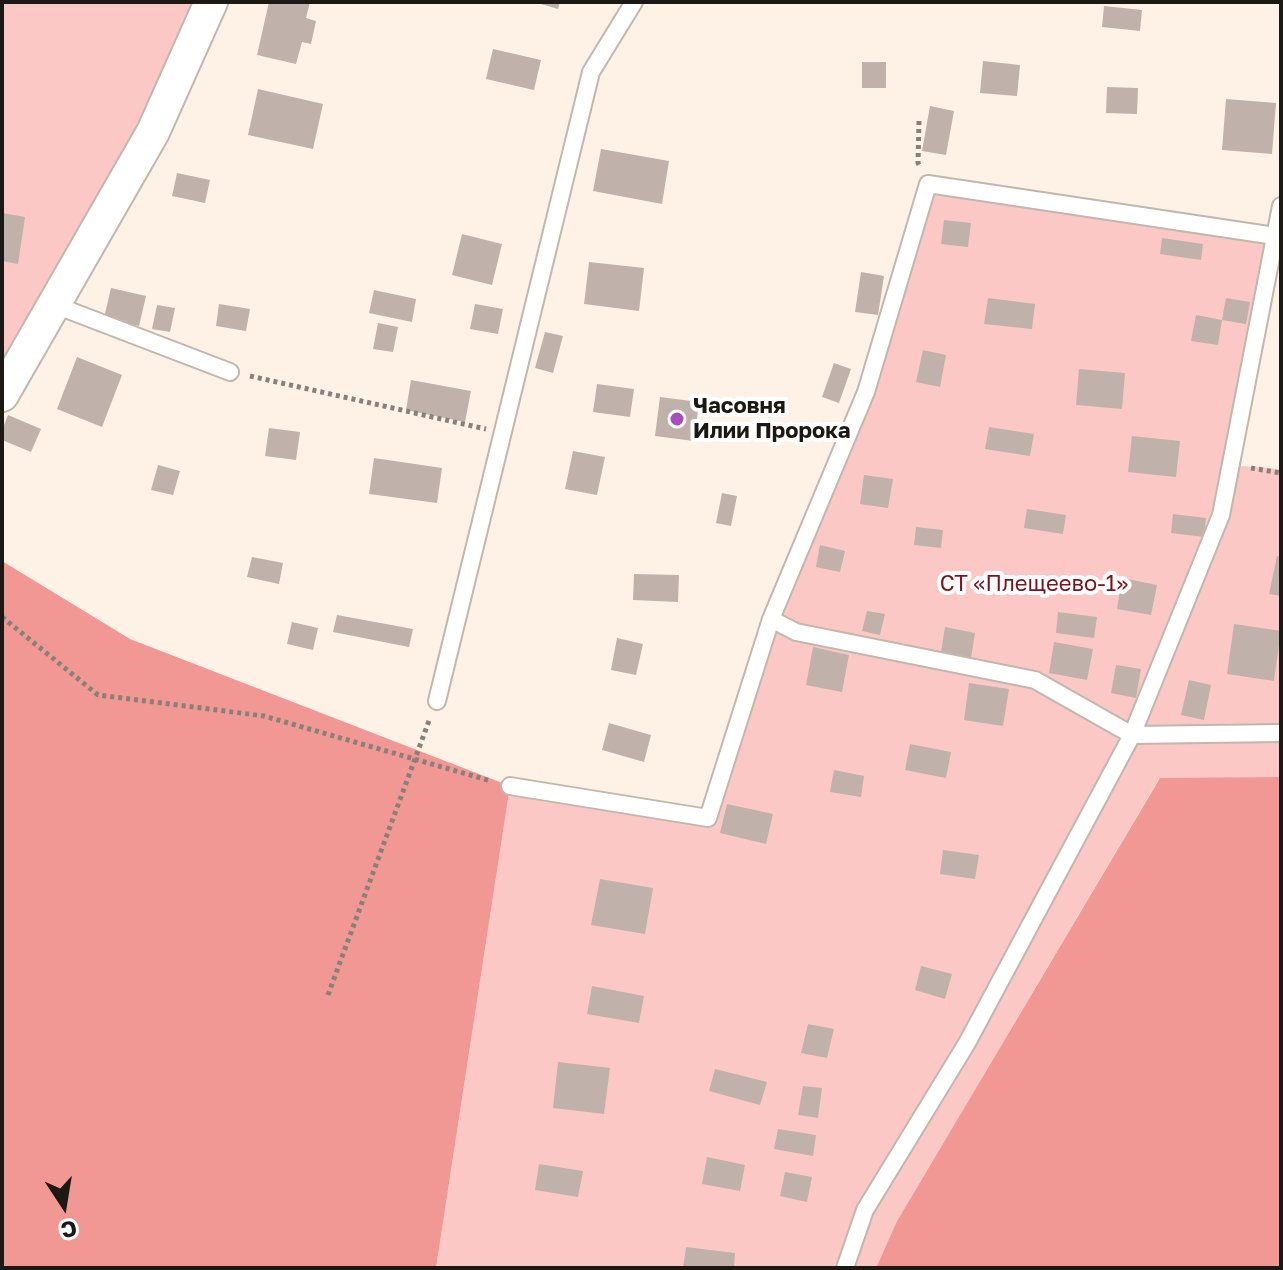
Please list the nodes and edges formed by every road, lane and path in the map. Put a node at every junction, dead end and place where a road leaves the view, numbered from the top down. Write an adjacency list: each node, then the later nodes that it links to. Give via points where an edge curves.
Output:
1 (211, 2): 7 (street, via 153,132)
2 (634, 2): 10 (lane, via 591,72)
3 (919, 121): 4 (path, via 918,163)
4 (928, 184): 6 (lane); 14 (lane, via 866,392)
5 (1281, 206): 6 (lane)
6 (1275, 236): 11 (lane)
7 (55, 305): 8 (lane); 9 (street)
8 (230, 372): 10 (path)
9 (2, 395)
10 (502, 432): 15 (lane)
11 (1230, 465): 12 (path); 17 (lane, via 1221,515)
12 (1281, 473)
13 (2, 617): 18 (path, via 98,695 264,716)
14 (771, 619): 17 (lane, via 796,632 1035,680); 19 (lane, via 708,818)
15 (437, 701): 18 (path)
16 (1281, 733): 17 (lane)
17 (1132, 735): 21 (lane, via 967,1043 865,1210)
18 (414, 761): 19 (path); 20 (path)
19 (510, 786)
20 (328, 995)
21 (845, 1268)

